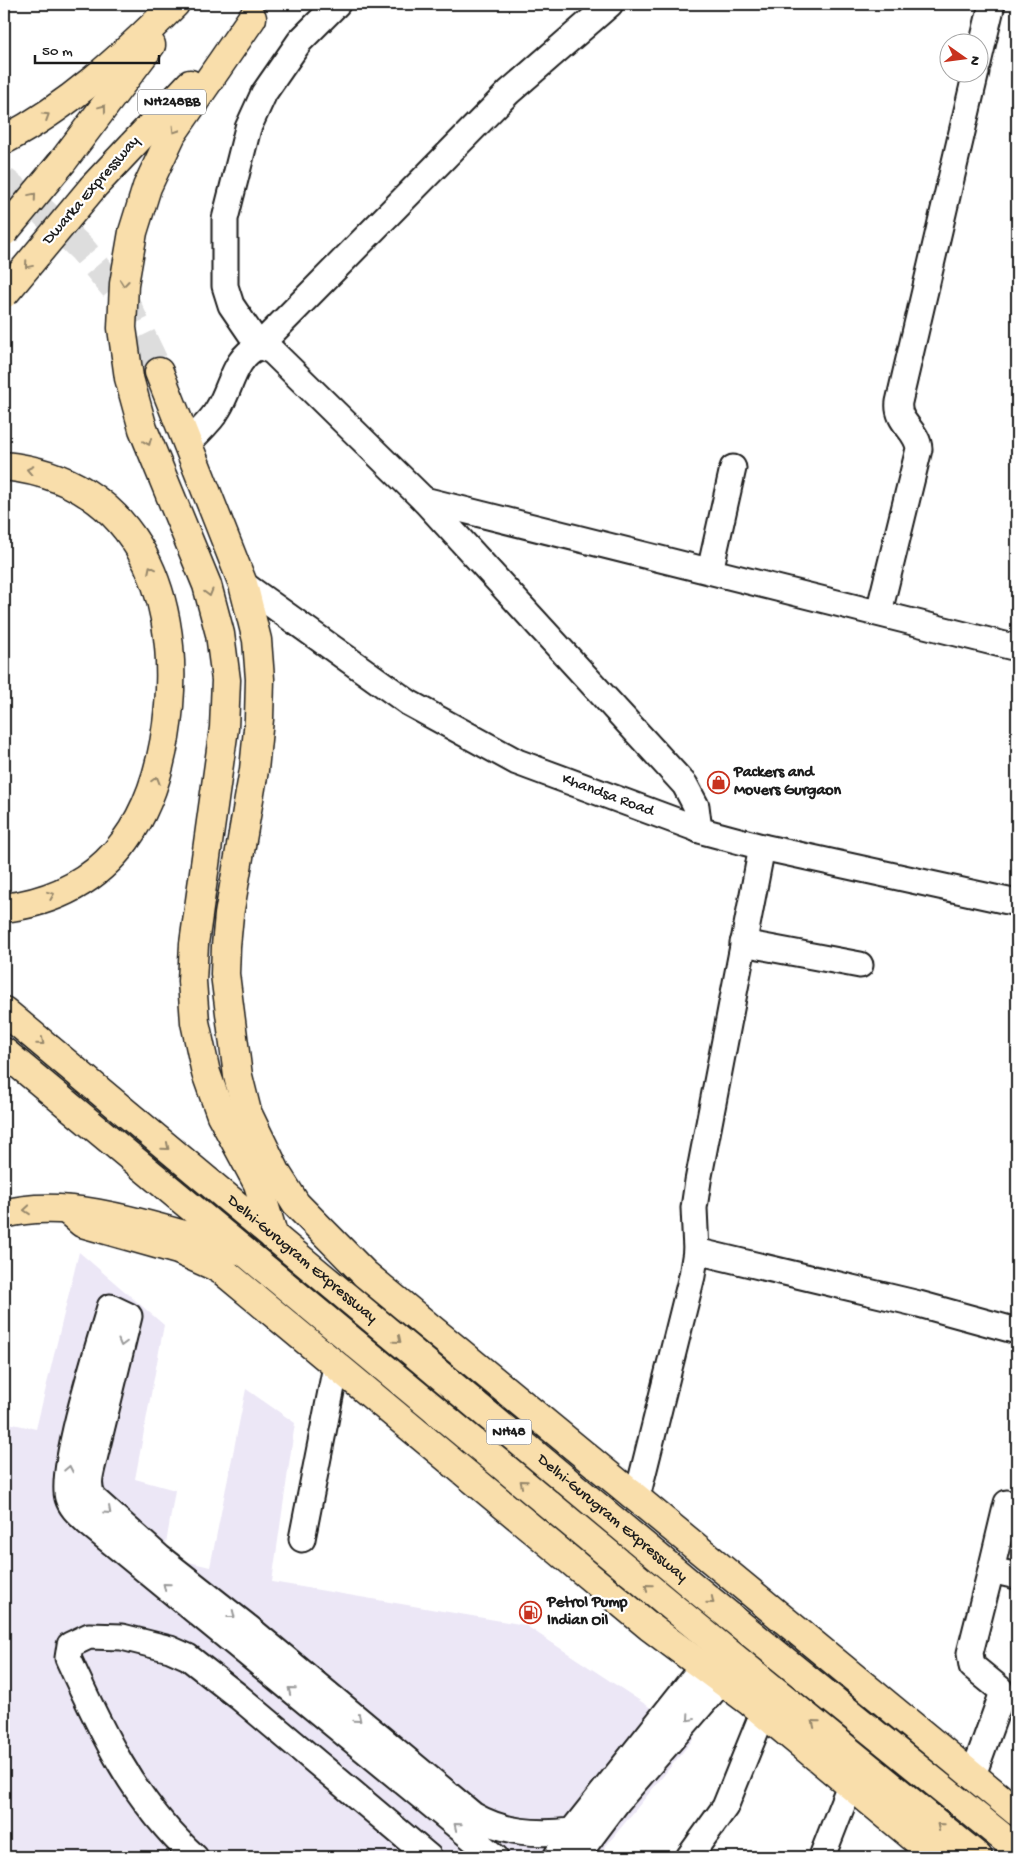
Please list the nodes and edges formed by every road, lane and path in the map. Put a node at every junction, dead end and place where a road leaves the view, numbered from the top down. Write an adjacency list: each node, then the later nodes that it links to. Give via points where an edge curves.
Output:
1 (175, 4): 9 (main road, one-way to 1, via 64,104 133,46)
2 (182, 4): 10 (main road, NH248BB, one-way to 2, bridge, via 63,161)
3 (337, 4): 12 (street, via 300,41 264,93 248,128 225,218 225,286 231,305)
4 (610, 4): 12 (street, via 509,92)
5 (992, 4): 7 (street)
6 (260, 11): 11 (main road, Dwarka Expressway / NH248BB, one-way to 11, bridge, via 93,187); 32 (main road, one-way to 32, via 172,134 146,187 133,232 124,284 122,328 129,378 143,430 207,585 220,634 226,680 224,728 194,944 195,1022 206,1073 218,1106 258,1184)
7 (985, 32)
8 (974, 82): 20 (street, via 899,402 900,417 917,439 919,449)
9 (4, 140)
10 (4, 232)
11 (4, 294)
12 (259, 346): 14 (street, via 240,359 218,410); 17 (street, via 272,351)
13 (158, 372): 14 (main road)
14 (187, 444): 19 (main road)
15 (4, 466): 25 (main road, one-way to 15, via 36,901 75,884 108,861 125,841 145,810 162,762 171,685 168,627 161,594 153,571 124,527 109,511 71,485 36,471)
16 (733, 468): 18 (street)
17 (424, 500): 18 (street); 22 (street, via 685,785 696,806)
18 (710, 571): 20 (street)
19 (243, 584): 22 (street, Khandsa Road, via 409,703 517,762); 38 (main road, via 256,640 259,718 254,770 229,915 225,974 238,1076 247,1112 277,1174 296,1204 365,1274)
20 (879, 612): 21 (street)
21 (1017, 648)
22 (699, 830): 23 (street, Khandsa Road)
23 (762, 847): 24 (street, Khandsa Road); 26 (street)
24 (1017, 903)
25 (4, 908)
26 (743, 943): 27 (street); 33 (street, via 694,1208)
27 (860, 965)
28 (4, 1011): 32 (main road, Delhi-Gurugram Expressway / NH48, one-way to 32)
29 (4, 1052): 34 (main road, Delhi-Gurugram Expressway / NH48)
30 (67, 1210): 31 (main road, one-way to 31, via 51,1208); 34 (main road, via 111,1217); 36 (main road, via 94,1228 178,1250 214,1266)
31 (4, 1214)
32 (274, 1237): 49 (main road, Delhi-Gurugram Expressway / NH48, one-way to 49, via 695,1588)
33 (696, 1251): 35 (street); 38 (street, via 674,1356)
34 (246, 1253): 58 (main road, Delhi-Gurugram Expressway / NH48, one-way to 34)
35 (1017, 1331)
36 (336, 1366): 40 (street); 43 (main road, via 650,1627)
37 (78, 1494): 37 (street, one-way to 37, via 66,1483 85,1394 110,1307 129,1316 89,1479); 48 (street, one-way to 48, via 93,1498 160,1558 473,1815 511,1830 546,1834); 53 (street, one-way to 37, via 87,1522 77,1512)
38 (637, 1497): 45 (main road)
39 (1007, 1503): 41 (street)
40 (302, 1539)
41 (991, 1570): 42 (street); 45 (street, via 970,1662 1000,1689 1002,1695)
42 (1017, 1576)
43 (712, 1674): 44 (main road); 48 (street); 55 (street, one-way to 55)
44 (763, 1713): 46 (main road); 56 (street, via 726,1806)
45 (973, 1775): 47 (main road)
46 (850, 1785): 50 (street); 57 (main road)
47 (1017, 1812)
48 (572, 1831): 54 (street)
49 (1017, 1849)
50 (823, 1854)
51 (195, 1857): 52 (street, via 172,1837 156,1817 106,1741 68,1658 70,1645 80,1639 89,1636 122,1637 188,1657 239,1696)
52 (429, 1857)
53 (495, 1857)
54 (556, 1857)
55 (576, 1857)
56 (688, 1857)
57 (937, 1857)
58 (978, 1857)

